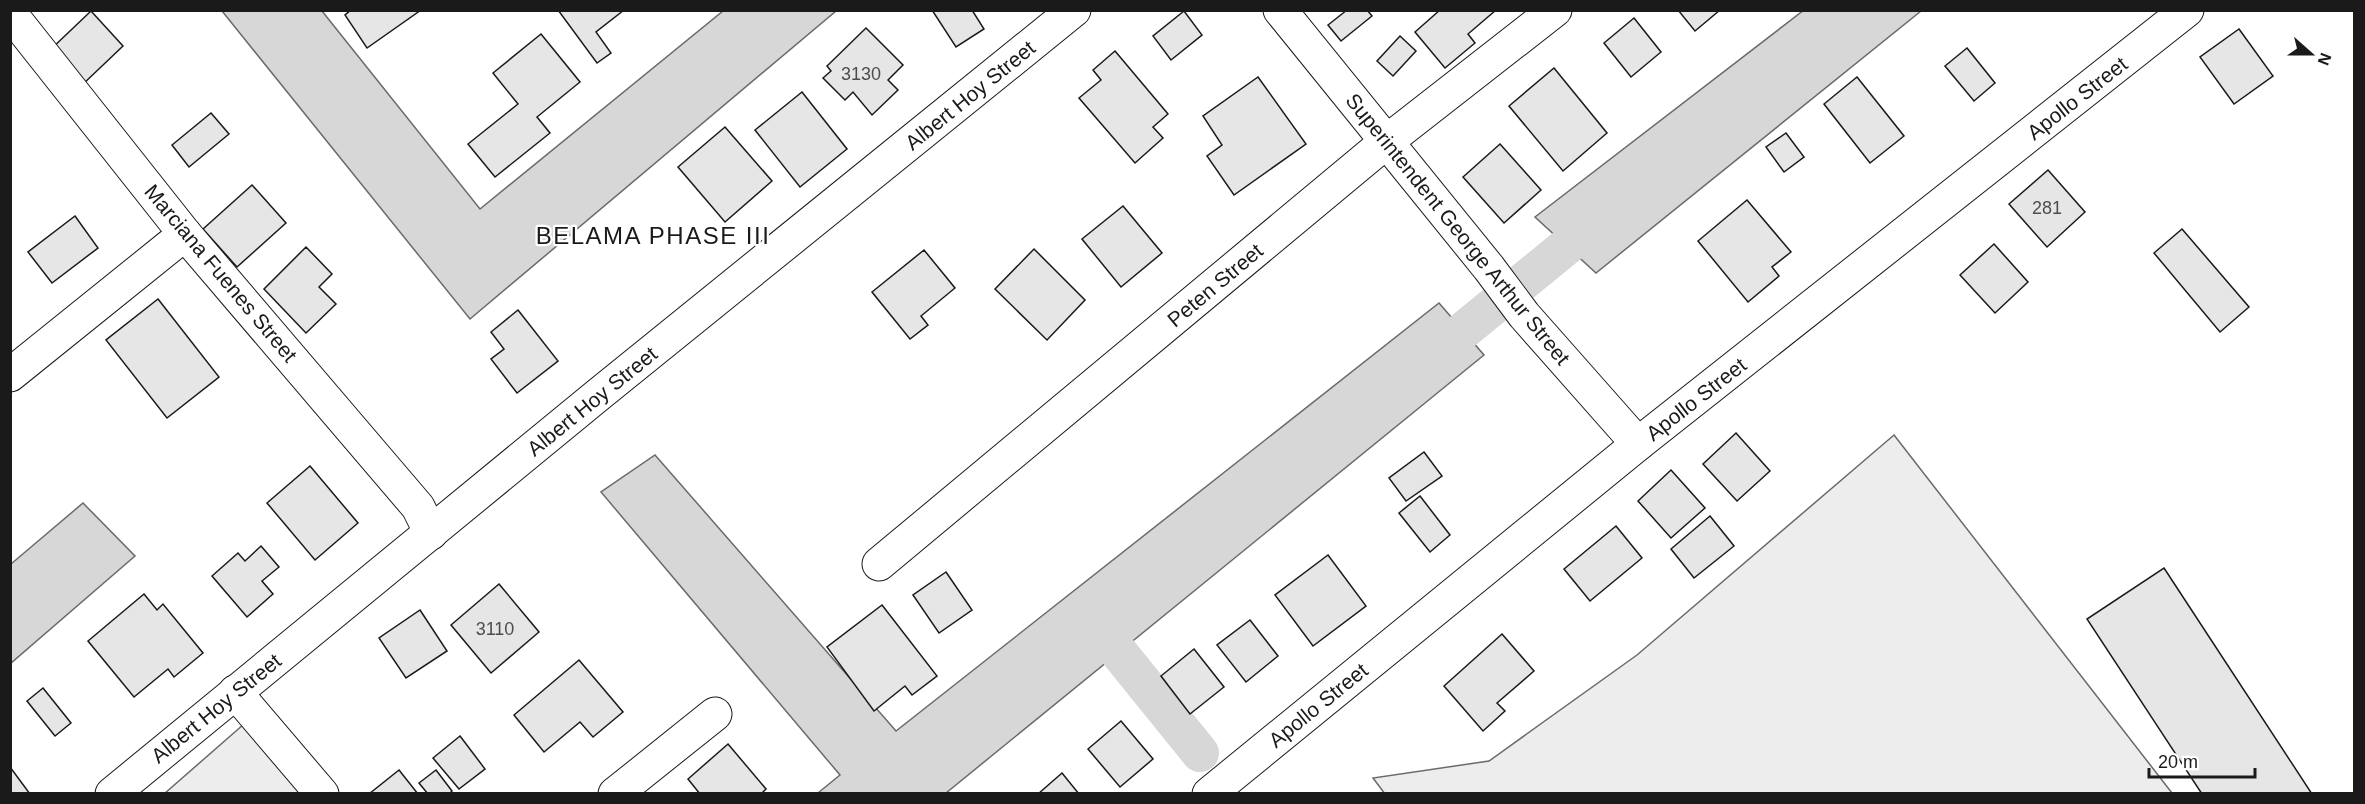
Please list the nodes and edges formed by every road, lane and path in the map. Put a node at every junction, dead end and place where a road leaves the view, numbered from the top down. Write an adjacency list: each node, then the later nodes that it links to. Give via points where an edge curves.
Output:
1 (1074, 10): 10 (street, Albert Hoy Street)
2 (1280, 10): 6 (street, Superintendent George Arthur Street)
3 (1555, 10): 6 (street, Peten Street)
4 (2187, 10): 9 (street, Apollo Street)
5 (10, 13): 7 (street, Marciana Fuenes Street)
6 (1386, 142): 9 (street, Superintendent George Arthur Street, via 1524,315); 11 (street, Peten Street)
7 (185, 234): 8 (street); 10 (street, Marciana Fuenes Street, via 418,507)
8 (10, 375)
9 (1638, 444): 17 (street, Apollo Street)
10 (431, 533): 12 (street, Albert Hoy Street)
11 (879, 564)
12 (235, 692): 14 (street, Albert Hoy Street); 15 (street)
13 (715, 714): 16 (street)
14 (112, 794)
15 (322, 794)
16 (615, 794)
17 (1209, 794)

